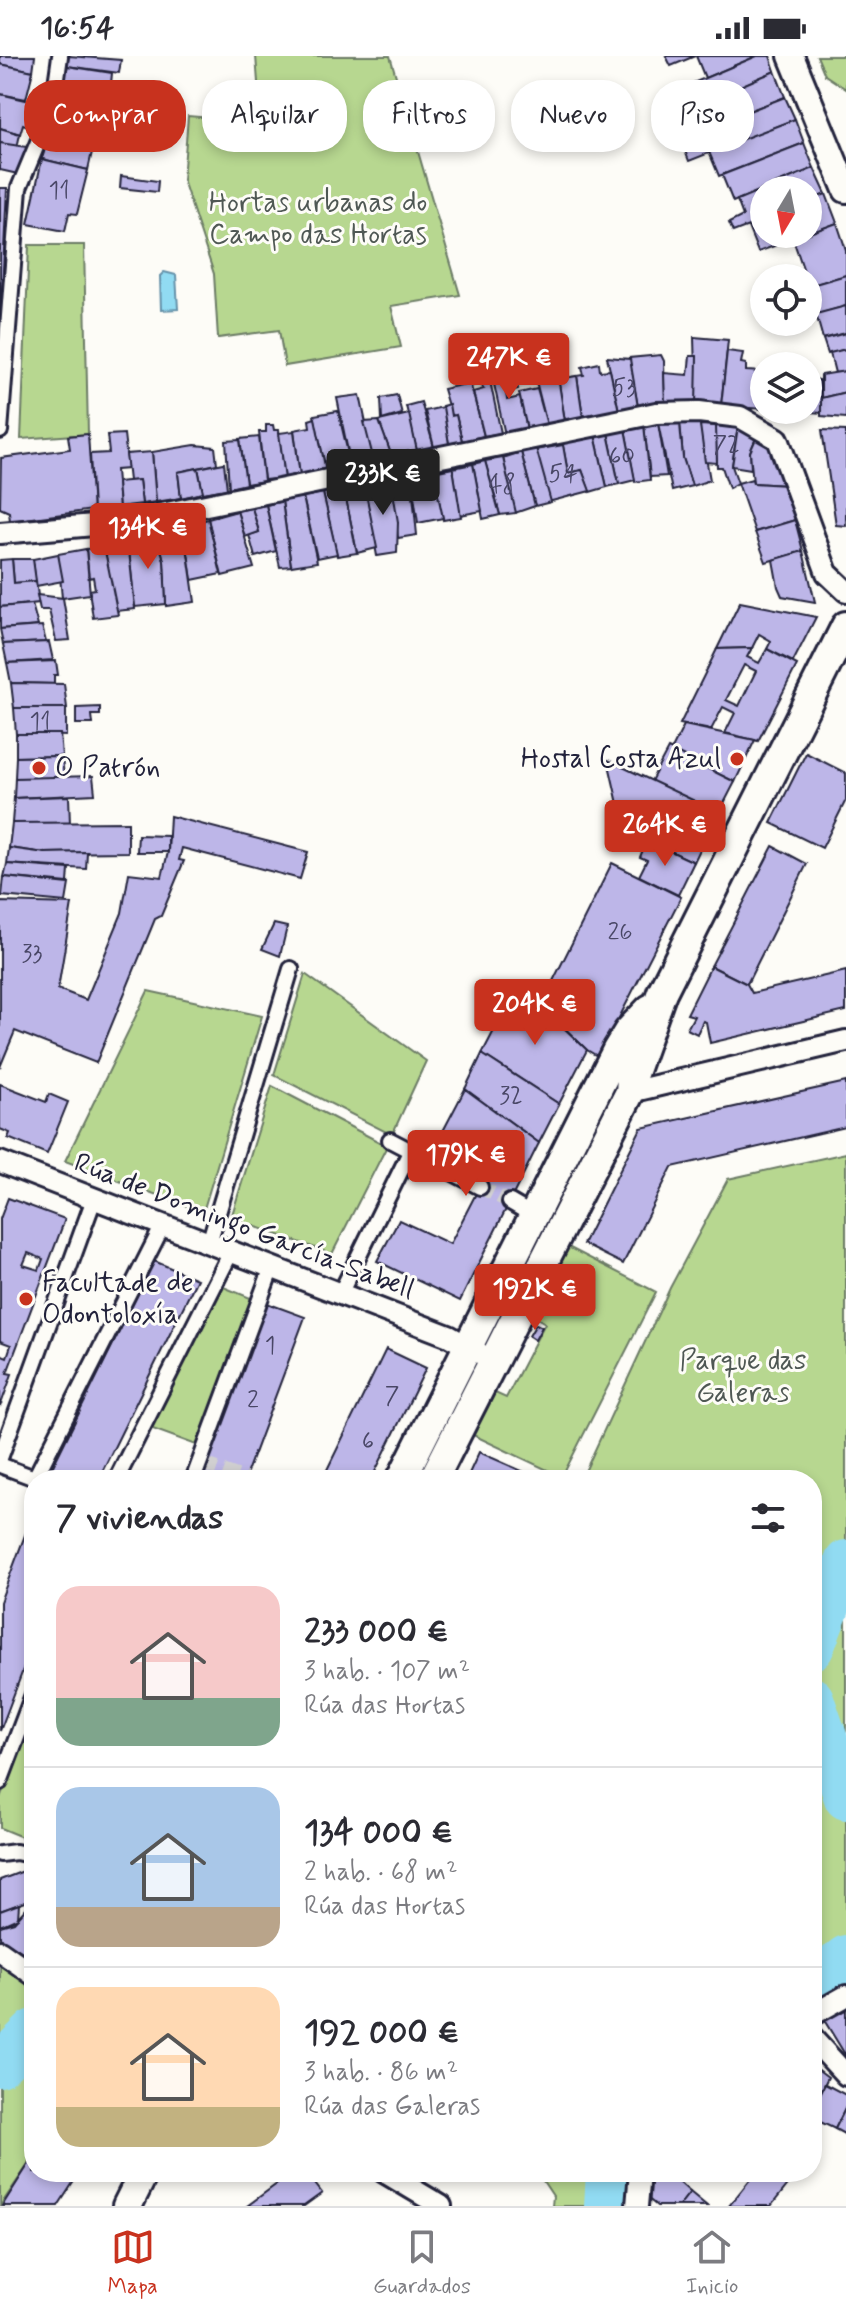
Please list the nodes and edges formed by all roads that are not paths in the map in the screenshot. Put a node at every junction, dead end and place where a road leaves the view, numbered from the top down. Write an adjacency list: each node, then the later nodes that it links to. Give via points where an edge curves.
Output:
1 (60, 56): 4 (street, via 53,106 19,188)
2 (791, 56): 3 (street)
3 (846, 190)
4 (0, 431)
5 (0, 533): 6 (street, via 118,523 656,413 699,412 740,417 778,439 821,560)
6 (843, 590)
7 (846, 626): 9 (main road)
8 (291, 969): 18 (street)
9 (648, 1012): 11 (main road); 22 (main road, via 617,1050 522,1209)
10 (846, 1041): 11 (street)
11 (636, 1086): 23 (main road)
12 (390, 1140): 13 (street)
13 (410, 1152): 15 (street); 21 (street)
14 (0, 1162): 16 (street, Rúa de Domingo García-Sabell)
15 (480, 1187)
16 (94, 1199): 17 (street, Rúa de Domingo García-Sabell); 24 (street)
17 (163, 1225): 18 (street, Rúa de Domingo García-Sabell); 26 (street)
18 (209, 1243): 19 (street, Rúa de Domingo García-Sabell)
19 (231, 1252): 20 (street, Rúa de Domingo García-Sabell); 27 (street)
20 (272, 1267): 21 (street, Rúa de Domingo García-Sabell); 28 (street)
21 (340, 1294): 22 (street, Rúa de Domingo García-Sabell)
22 (468, 1345): 23 (street, via 482,1361); 29 (main road)
23 (480, 1386): 30 (main road)
24 (0, 1458)
25 (0, 1465): 31 (street)
26 (42, 1470)
27 (121, 1470)
28 (198, 1470)
29 (406, 1470)
30 (438, 1470)
31 (24, 1474)
32 (24, 1718): 33 (street)
33 (0, 1782)
34 (0, 1854): 35 (street)
35 (24, 1854)
36 (0, 1951): 37 (street)
37 (24, 1968)
38 (846, 1996): 39 (street)
39 (822, 2009)
40 (822, 2049): 41 (street)
41 (846, 2075)
42 (139, 2182): 45 (main road)
43 (401, 2182): 46 (street)
44 (639, 2182): 47 (street)
45 (127, 2206)
46 (441, 2206)
47 (637, 2206)

